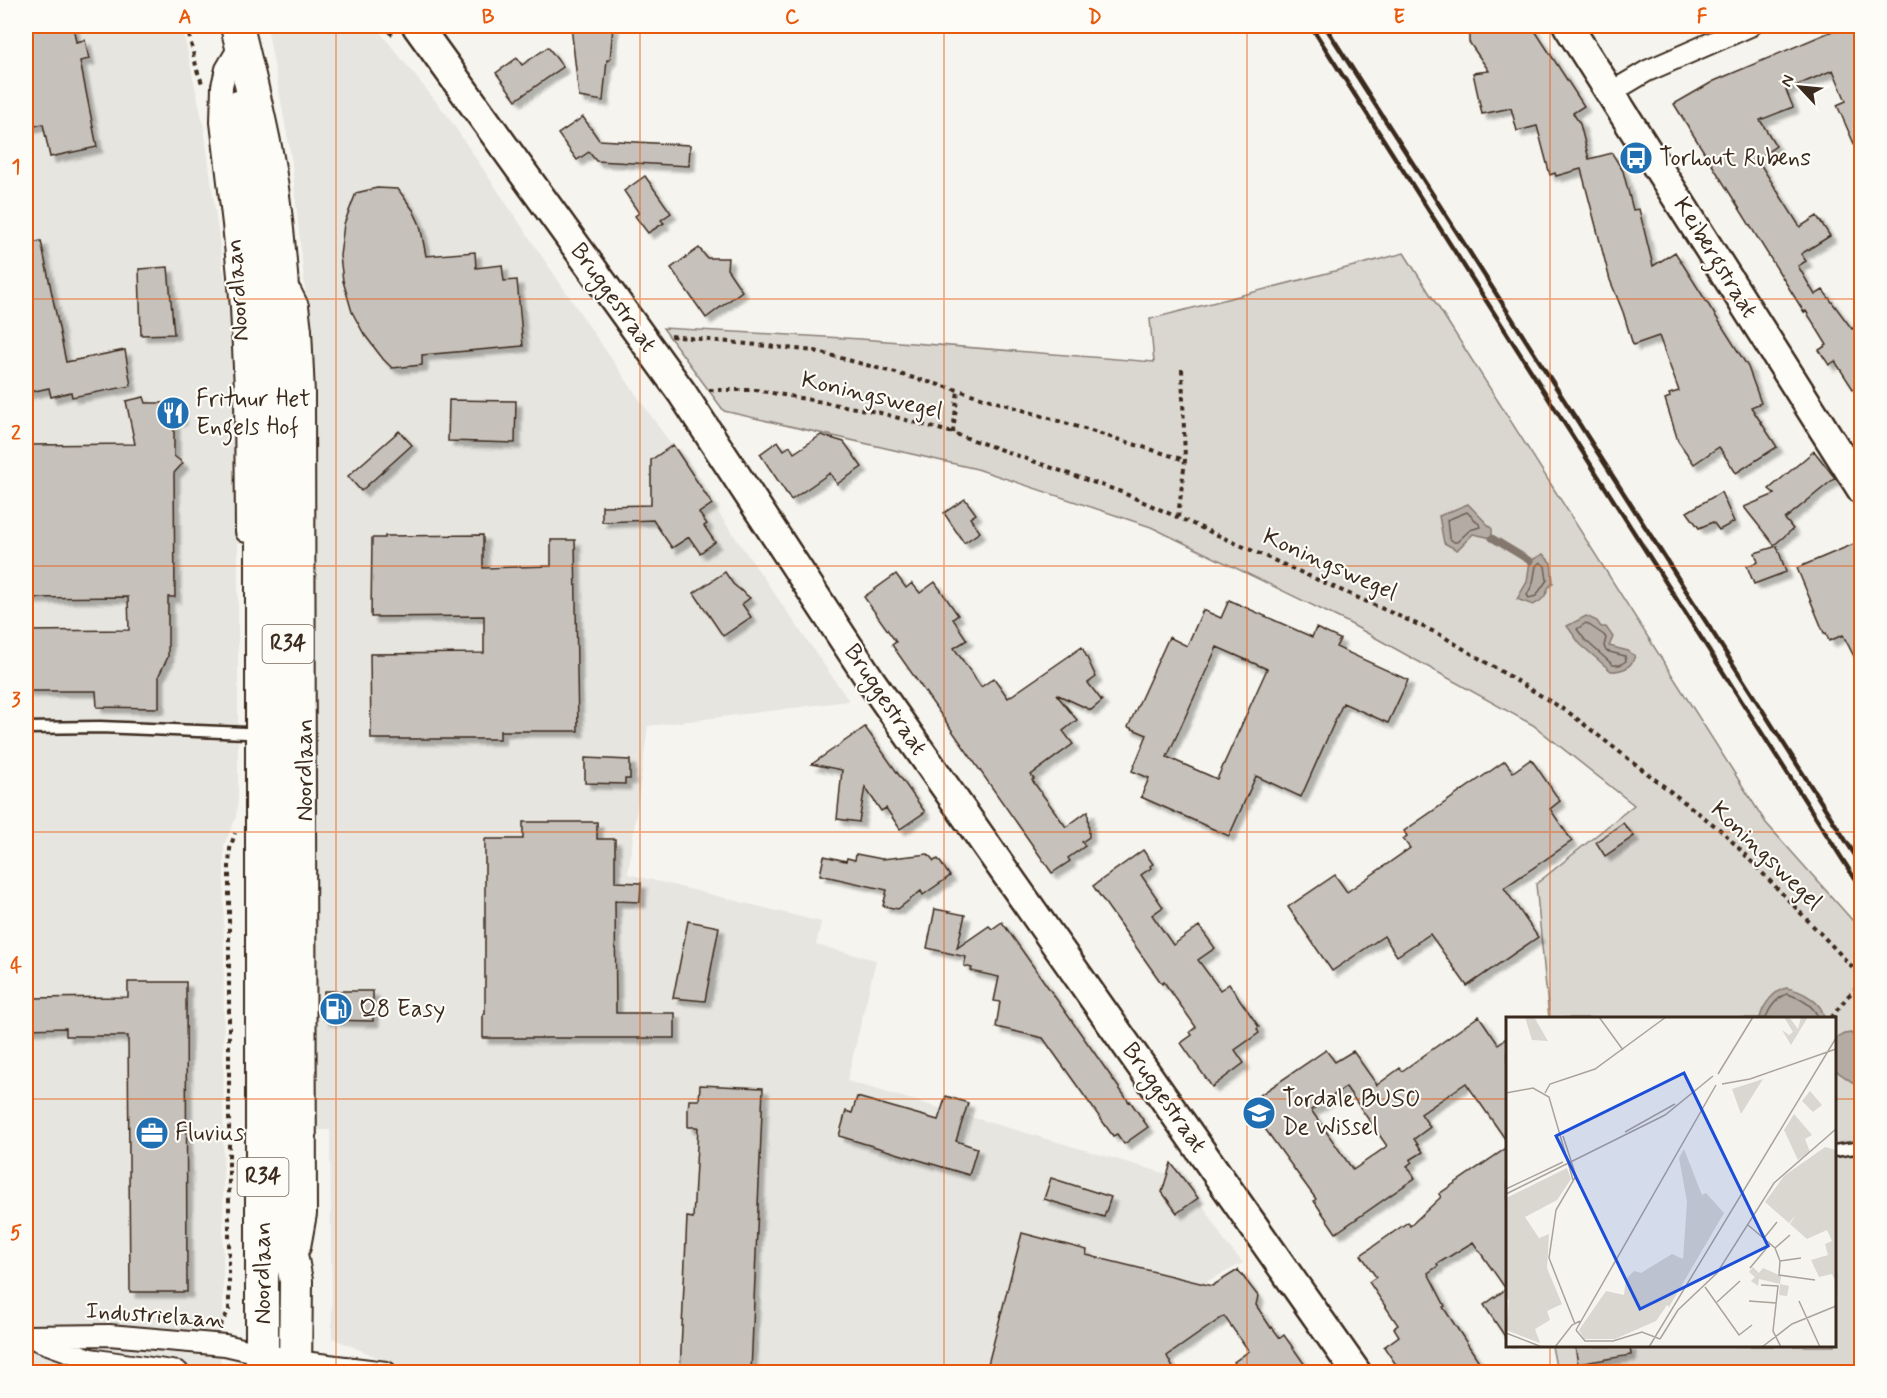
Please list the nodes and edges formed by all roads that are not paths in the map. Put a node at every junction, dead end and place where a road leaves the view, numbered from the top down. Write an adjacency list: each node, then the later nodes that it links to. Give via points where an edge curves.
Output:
1 (417, 26): 17 (street, Bruggestraat, via 682,393 871,681)
2 (1568, 26): 5 (street, Keibergstraat)
3 (1750, 26): 5 (street, via 1647,71)
4 (236, 34): 8 (street, Noordlaan, via 222,86 221,122 244,377); 9 (main road, Noordlaan / R34, via 240,132 262,391); 14 (main road, Noordlaan / R34, via 268,166 281,278 287,390 288,1182 296,1281)
5 (1610, 93): 6 (street, Keibergstraat)
6 (1862, 490)
7 (26, 728): 8 (lane)
8 (246, 732): 9 (street, Noordlaan, via 246,752)
9 (263, 778): 13 (main road, Noordlaan / R34)
10 (1862, 1147): 11 (lane)
11 (1836, 1151)
12 (26, 1336): 13 (street, Industrielaan, via 109,1335 225,1345); 15 (street, Industrielaan, via 90,1359)
13 (263, 1363): 14 (street, Industrielaan)
14 (295, 1367): 16 (street, Industrielaan)
15 (178, 1372)
16 (386, 1372)
17 (1356, 1372)

